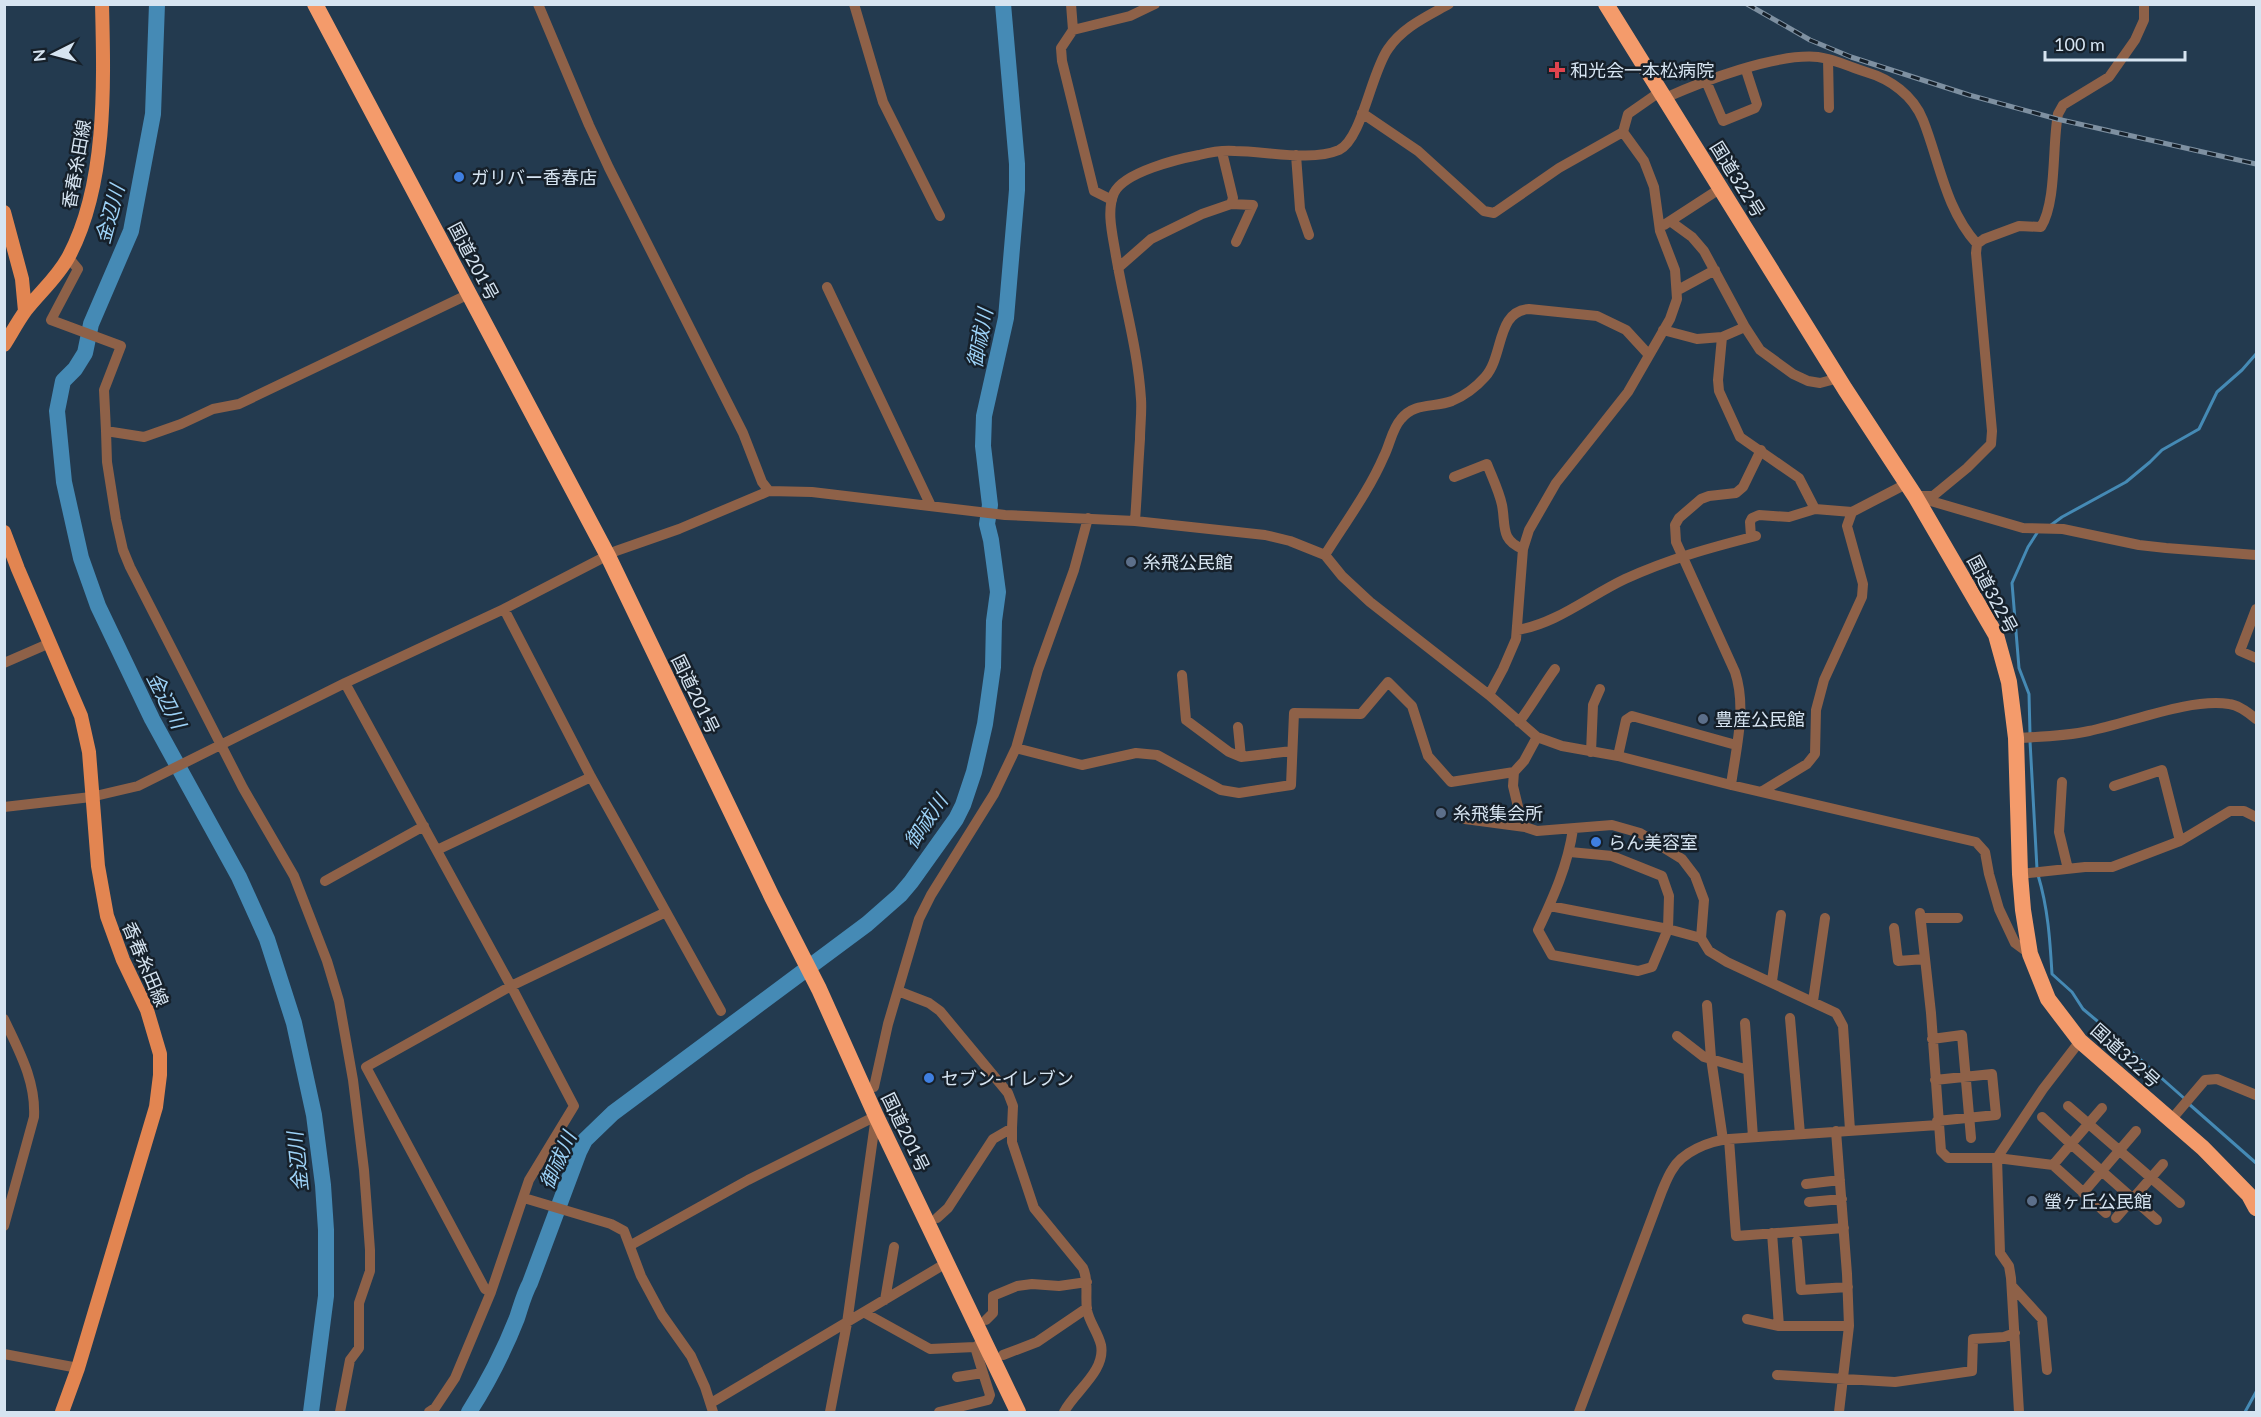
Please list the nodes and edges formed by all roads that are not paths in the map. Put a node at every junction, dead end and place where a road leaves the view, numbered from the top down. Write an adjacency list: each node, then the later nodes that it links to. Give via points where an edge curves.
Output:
1 (102, 4): 31 (main road, 香春糸田線, via 103,114 84,221)
2 (315, 4): 36 (highway, 国道201号)
3 (328, 4): 56 (highway, 国道201号)
4 (538, 4): 48 (street, via 599,147)
5 (854, 4): 24 (street, via 883,102)
6 (1071, 4): 11 (street)
7 (1155, 4): 11 (street, via 1130,16)
8 (1449, 4): 17 (street, via 1413,24 1396,39 1380,62)
9 (1606, 4): 15 (highway, 国道322号)
10 (2144, 4): 30 (street, via 2144,20 2135,40 2109,77 2063,105 2058,114 2050,197 2041,227 2019,226)
11 (1073, 30): 22 (street, via 1061,48 1062,61 1094,191)
12 (1828, 59): 13 (street, via 1794,57); 16 (street); 30 (street, via 1891,82 1912,103 1922,118 1952,207)
13 (1746, 70): 14 (street); 14 (street, via 1757,104 1723,122)
14 (1706, 81): 15 (street)
15 (1663, 95): 18 (street, via 1628,114); 21 (highway, 国道322号)
16 (1829, 108)
17 (1362, 113): 18 (street, via 1418,151 1489,213 1498,212 1559,168); 20 (street, via 1352,139 1341,149)
18 (1623, 132): 27 (street, via 1648,170)
19 (1222, 152): 20 (street); 22 (street, via 1135,175 1118,187); 23 (street)
20 (1296, 155): 28 (street, via 1300,209)
21 (1720, 188): 26 (street); 43 (highway, 国道322号)
22 (1112, 200): 32 (street)
23 (1231, 204): 29 (street, via 1253,205); 32 (street, via 1151,239)
24 (940, 216)
25 (5, 217): 37 (main road, via 22,279)
26 (1670, 221): 27 (street); 33 (street, via 1692,237)
27 (1659, 228): 35 (street)
28 (1309, 235)
29 (1236, 242)
30 (1977, 244): 47 (street, via 1991,444 1933,496)
31 (68, 257): 37 (main road, 香春糸田線, via 50,285); 44 (street, via 78,269 51,320 121,346 104,390)
32 (1118, 268): 53 (street, via 1142,401)
33 (1715, 270): 35 (street); 38 (street)
34 (827, 287): 49 (street)
35 (1678, 290): 39 (street)
36 (469, 294): 44 (street, via 239,404 213,409 144,437); 56 (highway, 国道201号)
37 (25, 311): 41 (main road, 香春糸田線)
38 (1744, 327): 40 (street); 43 (street, via 1760,350 1793,374 1820,383)
39 (1663, 330): 40 (street, via 1698,339); 42 (street)
40 (1722, 337): 45 (street, via 1719,391 1740,437)
41 (4, 345)
42 (1648, 355): 55 (street, via 1628,392 1556,483); 57 (street, via 1626,330 1597,316 1519,309 1509,317 1496,361 1479,383 1452,401 1421,406 1401,418 1372,478)
43 (1839, 378): 47 (highway, 国道322号)
44 (106, 431): 76 (street, via 107,462 123,550)
45 (1761, 450): 50 (street, via 1799,478); 58 (street, via 1743,487 1736,493 1701,499 1679,518 1675,532)
46 (1454, 477): 55 (street, via 1487,464 1502,505 1504,529 1512,544)
47 (1910, 490): 51 (street); 59 (street, via 2023,528 2054,529 2139,545); 75 (highway, 国道322号, via 1996,635)
48 (769, 492): 49 (street, via 812,492); 56 (street)
49 (932, 507): 52 (street, via 1005,516)
50 (1815, 508): 51 (street); 58 (street, via 1789,518 1759,515 1750,522 1753,536)
51 (1852, 512): 88 (street, via 1847,526 1863,584 1862,597 1824,680 1816,710 1815,754 1807,764)
52 (1088, 518): 53 (street); 78 (street)
53 (1135, 521): 57 (street, via 1265,535)
54 (5, 534): 63 (main road, 香春糸田線)
55 (1523, 549): 62 (street)
56 (612, 554): 60 (street); 114 (highway, 国道201号)
57 (1325, 555): 70 (street, via 1370,602)
58 (1681, 555): 62 (street, via 1623,580 1536,627); 77 (street, via 1740,688)
59 (2256, 555)
60 (504, 609): 68 (street); 84 (street)
61 (2256, 609): 64 (street, via 2240,651)
62 (1518, 630): 70 (street, via 1512,651)
63 (50, 643): 65 (street); 89 (main road, 香春糸田線, via 81,716 89,752)
64 (2256, 658)
65 (4, 663)
66 (1555, 669): 72 (street)
67 (1182, 675): 82 (street, via 1186,720)
68 (345, 683): 76 (street); 93 (street)
69 (1600, 689): 80 (street, via 1593,705)
70 (1489, 695): 72 (street)
71 (2256, 719): 75 (street, via 2231,704 2213,703 2088,732)
72 (1519, 722): 74 (street)
73 (1238, 727): 82 (street)
74 (1537, 737): 80 (street); 83 (street)
75 (2022, 738): 100 (highway, 国道322号)
76 (219, 745): 89 (street, via 138,786); 196 (street, via 294,876 339,1001 364,1170 370,1271 359,1303 359,1348 350,1360)
77 (1736, 745): 81 (street, via 1632,716 1626,720); 86 (street)
78 (1016, 748): 79 (street, via 1082,765 1136,753 1156,756 1221,790 1239,793 1291,785); 115 (street, via 994,794 919,919)
79 (1292, 751): 82 (street); 83 (street, via 1294,713 1361,714 1388,682 1412,706 1428,756 1451,782)
80 (1591, 752): 81 (street)
81 (1618, 756): 86 (street)
82 (1241, 757)
83 (1514, 772): 94 (street, via 1513,786)
84 (591, 777): 97 (street); 103 (street)
85 (2062, 782): 99 (street, via 2059,832)
86 (1731, 785): 88 (street)
87 (2114, 786): 96 (street, via 2162,770)
88 (1761, 792): 110 (street, via 1976,842 1985,852 1999,909 2015,943)
89 (92, 797): 90 (street); 188 (main road, 香春糸田線, via 107,916 157,1037 160,1075 156,1107)
90 (4, 807)
91 (2256, 818): 96 (street, via 2244,811 2230,811)
92 (1465, 819): 94 (street)
93 (423, 826): 97 (street); 101 (street)
94 (1525, 827): 95 (street, via 1538,831)
95 (1573, 830): 98 (street); 109 (street, via 1612,825 1640,833 1682,859 1695,876 1704,900)
96 (2180, 841): 99 (street, via 2112,867)
97 (437, 850): 113 (street)
98 (1570, 852): 102 (street); 108 (street, via 1612,856 1662,876 1669,896)
99 (2068, 869): 100 (street)
100 (2031, 872): 110 (highway, 国道322号)
101 (325, 881)
102 (1550, 906): 108 (street); 108 (street, via 1538,930 1552,955 1638,971 1652,967)
103 (666, 912): 113 (street); 118 (street)
104 (1781, 915): 112 (street)
105 (1825, 918): 116 (street)
106 (1958, 918): 111 (street, via 1921,915)
107 (1894, 928): 111 (street, via 1898,961)
108 (1668, 929): 109 (street)
109 (1701, 938): 112 (street, via 1709,951 1726,962)
110 (2030, 954): 124 (highway, 国道322号, via 2048,999)
111 (1925, 959): 123 (street)
112 (1772, 981): 116 (street)
113 (511, 986): 157 (street, via 574,1106 529,1180); 175 (street, via 366,1067 485,1289)
114 (823, 986): 129 (highway, 国道201号); 133 (highway, 国道201号)
115 (898, 991): 129 (street); 139 (street, via 929,1002 955,1029 1008,1093 1013,1106)
116 (1813, 1001): 140 (street, via 1836,1013 1843,1026)
117 (1707, 1005): 125 (street)
118 (721, 1011)
119 (1790, 1018): 143 (street)
120 (4, 1019): 165 (street, via 26,1069 35,1103)
121 (1745, 1023): 126 (street)
122 (1677, 1036): 125 (street)
123 (1932, 1039): 127 (street, via 1962,1035); 128 (street)
124 (2080, 1041): 136 (highway, 国道322号); 149 (street)
125 (1711, 1058): 126 (street); 146 (street)
126 (1748, 1070): 144 (street)
127 (1965, 1077): 128 (street); 134 (street); 134 (street, via 1992,1074 1996,1115)
128 (1935, 1080): 137 (street)
129 (874, 1087): 163 (highway, 国道201号)
130 (2256, 1095): 136 (street, via 2217,1079 2205,1080)
131 (2068, 1106): 138 (street)
132 (2102, 1108): 138 (street)
133 (876, 1116): 169 (street, via 748,1180); 171 (highway, 国道201号); 181 (street)
134 (1969, 1118): 137 (street); 145 (street)
135 (2042, 1118): 147 (street)
136 (2171, 1120): 160 (highway, 国道322号)
137 (1937, 1123): 140 (street); 149 (street, via 1941,1151 1948,1158)
138 (2089, 1124): 147 (street); 148 (street)
139 (1012, 1128): 163 (street, via 993,1138 948,1208); 172 (street, via 1012,1142 1034,1208 1083,1268)
140 (1850, 1130): 141 (street)
141 (1836, 1131): 143 (street); 154 (street)
142 (2136, 1131): 148 (street)
143 (1800, 1134): 144 (street)
144 (1753, 1137): 146 (street)
145 (1971, 1138)
146 (1726, 1139): 167 (street, via 1736,1236); 203 (street, via 1690,1153 1672,1168)
147 (2071, 1144): 151 (street); 152 (street)
148 (2119, 1150): 152 (street); 153 (street)
149 (1997, 1158): 151 (street); 173 (street, via 2000,1253 2008,1266)
150 (2163, 1164): 153 (street)
151 (2053, 1165): 156 (street)
152 (2101, 1171): 156 (street); 159 (street)
153 (2151, 1178): 159 (street); 162 (street)
154 (1840, 1180): 155 (street); 158 (street)
155 (1806, 1184)
156 (2083, 1193): 159 (street, via 2111,1216)
157 (524, 1198): 169 (street, via 610,1224 624,1231); 175 (street)
158 (1842, 1199): 161 (street); 166 (street)
159 (2133, 1199): 164 (street)
160 (2255, 1201)
161 (1809, 1202)
162 (2180, 1203)
163 (937, 1218): 180 (highway, 国道201号)
164 (2157, 1220)
165 (4, 1226)
166 (1844, 1228): 167 (street); 174 (street)
167 (1772, 1233): 182 (street)
168 (1797, 1241): 174 (street, via 1801,1290)
169 (631, 1245): 194 (street, via 640,1276 691,1356)
170 (894, 1246): 176 (street)
171 (948, 1262): 176 (street); 185 (highway, 国道201号)
172 (1087, 1282): 177 (street); 180 (street, via 1017,1286 993,1296 993,1313)
173 (2012, 1286): 184 (street); 189 (street, via 2042,1319)
174 (1848, 1287): 183 (street)
175 (491, 1292): 197 (street, via 455,1378)
176 (885, 1300): 178 (street)
177 (1087, 1308): 187 (street, via 1037,1342); 202 (street, via 1102,1356)
178 (865, 1313): 181 (street); 185 (street, via 930,1349)
179 (1748, 1319): 182 (street)
180 (986, 1320): 187 (highway, 国道201号)
181 (847, 1323): 194 (street); 198 (street)
182 (1779, 1326): 183 (street)
183 (1849, 1326): 193 (street)
184 (2015, 1333): 193 (street, via 1973,1339 1972,1371 1895,1382); 205 (street)
185 (980, 1344): 190 (street); 200 (highway, 国道201号)
186 (4, 1354): 188 (street)
187 (1003, 1355): 201 (highway, 国道201号)
188 (78, 1368): 195 (main road, 香春糸田線)
189 (2047, 1370)
190 (983, 1373): 192 (street); 199 (street, via 988,1400)
191 (1777, 1375): 193 (street)
192 (957, 1377)
193 (1844, 1378): 204 (street)
194 (712, 1408)
195 (62, 1413)
196 (340, 1413)
197 (429, 1413)
198 (830, 1413)
199 (939, 1413)
200 (1018, 1413)
201 (1030, 1413)
202 (1064, 1413)
203 (1579, 1413)
204 (1839, 1413)
205 (2019, 1413)

